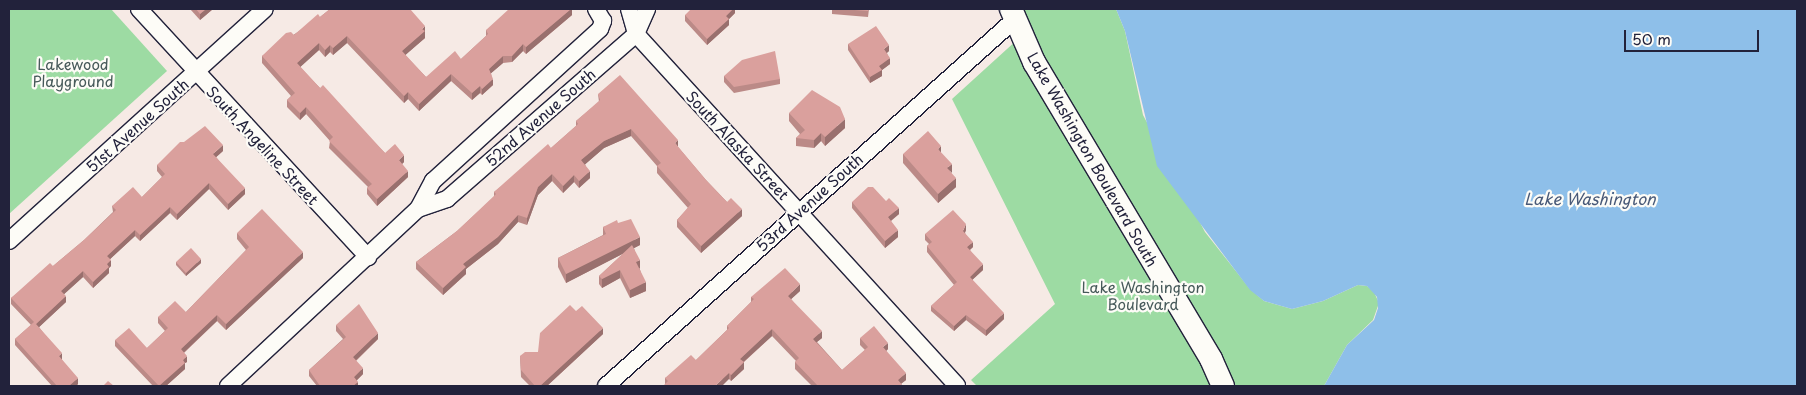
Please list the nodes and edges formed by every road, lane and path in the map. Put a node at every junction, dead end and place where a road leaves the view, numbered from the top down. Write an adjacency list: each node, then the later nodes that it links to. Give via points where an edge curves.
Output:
1 (139, 9): 8 (street, South Angeline Street)
2 (265, 9): 8 (street, 51st Avenue South)
3 (596, 9): 9 (street, 52nd Avenue South, via 603,21 600,29 433,181)
4 (629, 9): 7 (street, South Alaska Street)
5 (646, 9): 7 (street, 52nd Avenue South)
6 (1013, 14): 10 (street, 53rd Avenue South); 16 (main road, Lake Washington Boulevard South, via 1034,62 1211,359)
7 (636, 34): 9 (street, 52nd Avenue South, via 447,199); 10 (street, South Alaska Street)
8 (196, 72): 11 (street, 51st Avenue South); 12 (street, South Angeline Street)
9 (418, 209): 12 (street, 52nd Avenue South)
10 (799, 210): 14 (street, 53rd Avenue South); 15 (street, South Alaska Street)
11 (9, 240)
12 (368, 258): 13 (street, 52nd Avenue South)
13 (228, 386)
14 (606, 386)
15 (957, 386)
16 (1223, 386)

